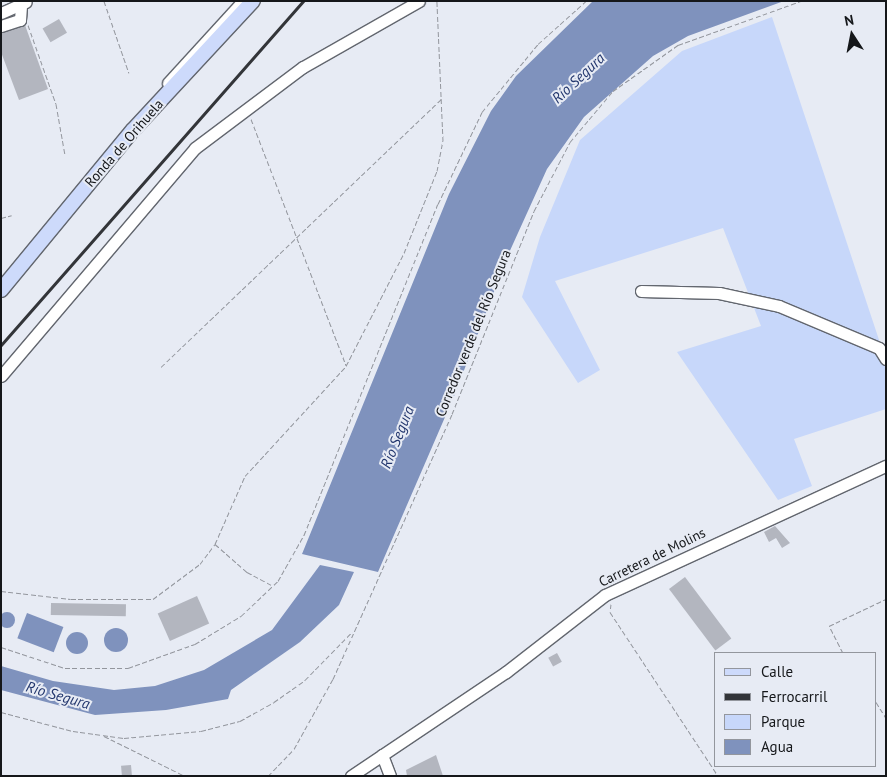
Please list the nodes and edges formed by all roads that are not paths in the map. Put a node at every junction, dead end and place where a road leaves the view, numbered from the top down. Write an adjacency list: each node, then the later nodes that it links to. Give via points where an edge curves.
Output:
1 (243, 1): 7 (street, via 153,100)
2 (253, 1): 7 (main road, Ronda de Orihuela)
3 (419, 1): 11 (street, via 303,67 195,148)
4 (24, 7): 5 (street); 6 (street)
5 (1, 13)
6 (1, 26)
7 (133, 130): 8 (main road, Ronda de Orihuela)
8 (1, 290)
9 (641, 291): 10 (street, via 718,293 779,306 879,348)
10 (886, 359)
11 (1, 376)
12 (886, 466): 13 (street, Carretera de Molins, via 605,595 506,672)
13 (382, 755): 14 (street, Carretera de Molins); 15 (street)
14 (351, 776)
15 (390, 776)

